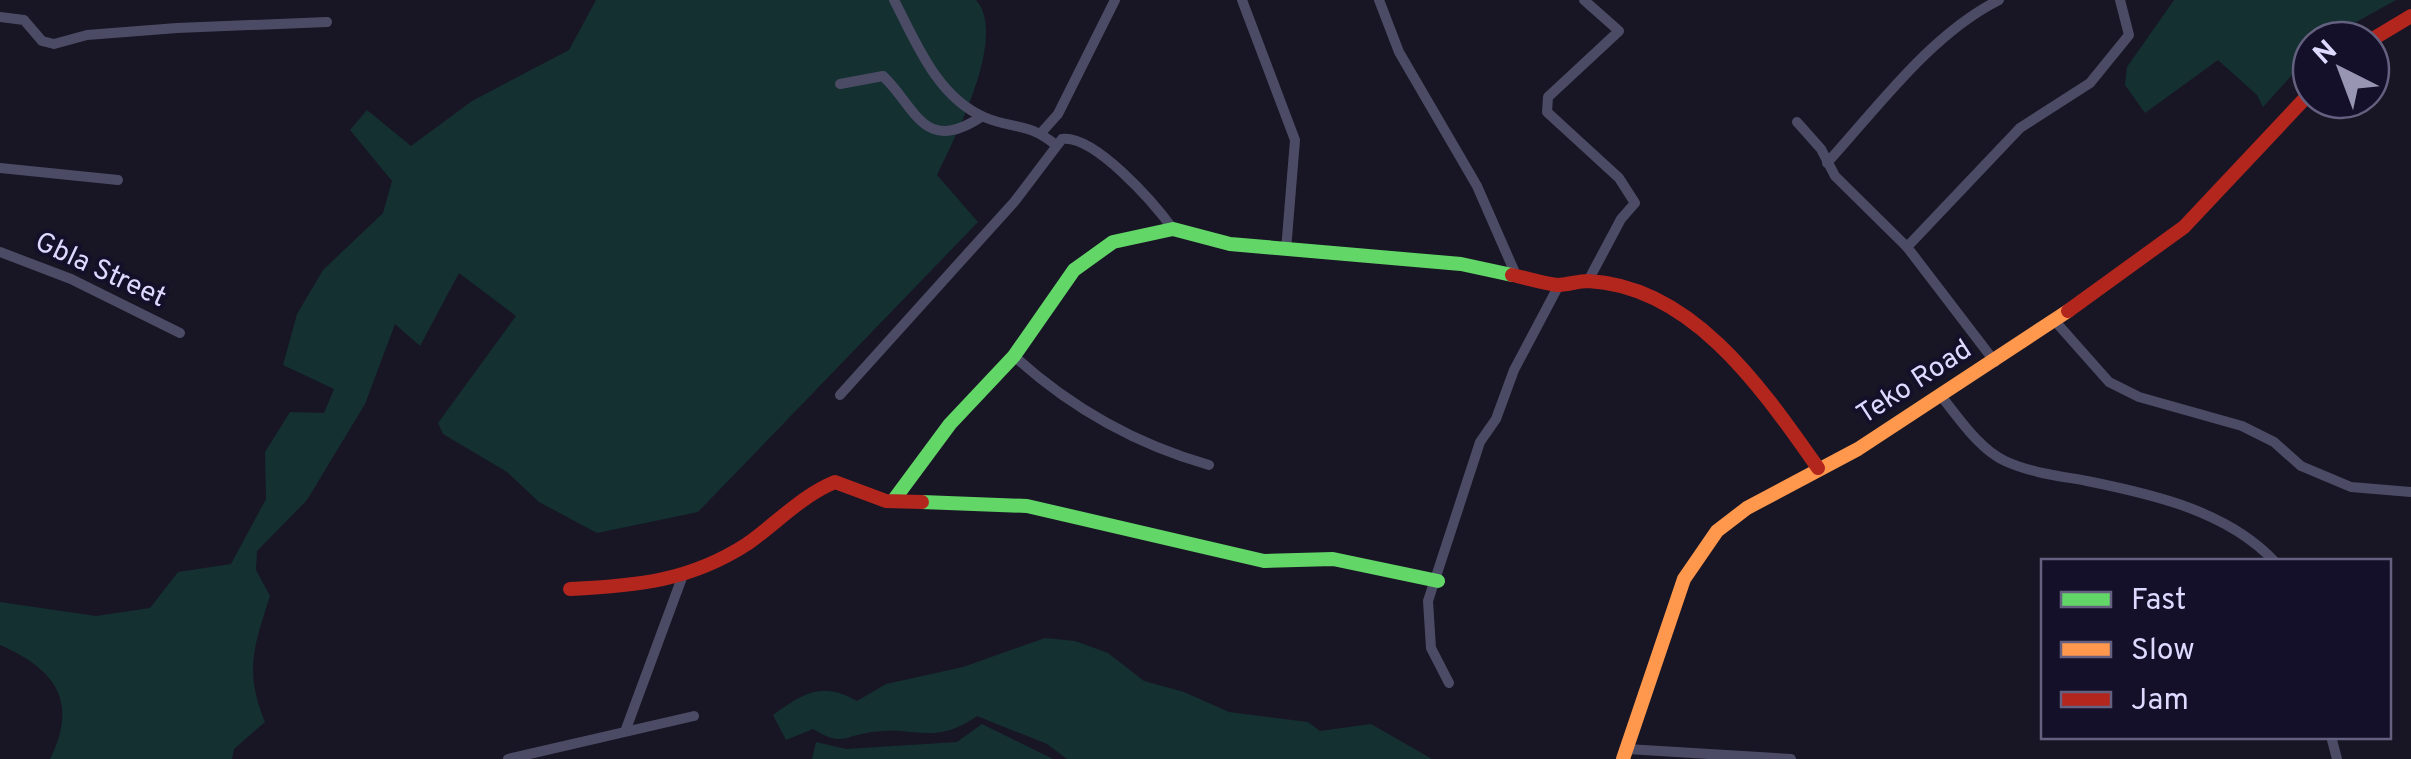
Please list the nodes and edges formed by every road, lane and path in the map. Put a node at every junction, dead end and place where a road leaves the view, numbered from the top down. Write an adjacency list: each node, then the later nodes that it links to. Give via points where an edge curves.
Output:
1 (894, 0): 12 (street, via 926,62)
2 (1115, 0): 14 (street, via 1058,114)
3 (1242, 0): 21 (street, via 1295,140)
4 (1379, 0): 23 (street, via 1399,52 1477,186)
5 (1584, 0): 24 (street, via 1619,31 1548,96 1547,112 1618,178 1635,203)
6 (1998, 0): 16 (street, via 1939,39)
7 (2120, 0): 20 (street, via 2129,36 2115,57 2090,83 2020,128)
8 (0, 18): 9 (street, via 24,20 42,42 54,44 88,35)
9 (327, 22)
10 (840, 84): 12 (street, via 883,76 922,124 943,130)
11 (2291, 113): 26 (street, Teko Road, via 2184,226)
12 (981, 117): 14 (street)
13 (1797, 122): 16 (street)
14 (1041, 133): 15 (street)
15 (1056, 145): 19 (street, via 1070,138 1112,162); 30 (street, via 1015,201)
16 (1827, 164): 20 (street)
17 (0, 168): 18 (street)
18 (118, 180)
19 (1173, 229): 21 (street); 28 (street, via 1096,250 1074,270)
20 (1907, 247): 29 (street)
21 (1286, 250): 23 (street)
22 (0, 252): 27 (street, Gbla Street)
23 (1516, 275): 25 (street)
24 (1588, 281): 25 (street); 33 (street, via 1653,298 1693,320 1773,404)
25 (1559, 285): 38 (street, via 1480,442)
26 (2054, 320): 29 (street, Teko Road); 34 (street, via 2109,382 2139,397 2242,426 2302,466 2351,487)
27 (180, 333)
28 (1014, 356): 32 (street, via 1066,401 1154,446); 35 (street, via 950,424)
29 (1994, 362): 31 (street, Teko Road)
30 (840, 395)
31 (1941, 396): 33 (street, Teko Road); 36 (street, via 2002,459 2213,516)
32 (1209, 465)
33 (1818, 468): 43 (street, Teko Road, via 1747,508 1698,553)
34 (2411, 492)
35 (893, 501): 37 (street, via 846,483 822,486 745,545); 38 (street, via 1027,506 1264,561 1333,559)
36 (2271, 559)
37 (683, 575): 39 (street, via 646,586); 42 (street)
38 (1438, 581): 40 (street, via 1427,624 1430,648)
39 (570, 589)
40 (1449, 683)
41 (694, 716): 42 (street)
42 (626, 729): 44 (street)
43 (1625, 754): 45 (street)
44 (508, 759)
45 (1791, 759)

